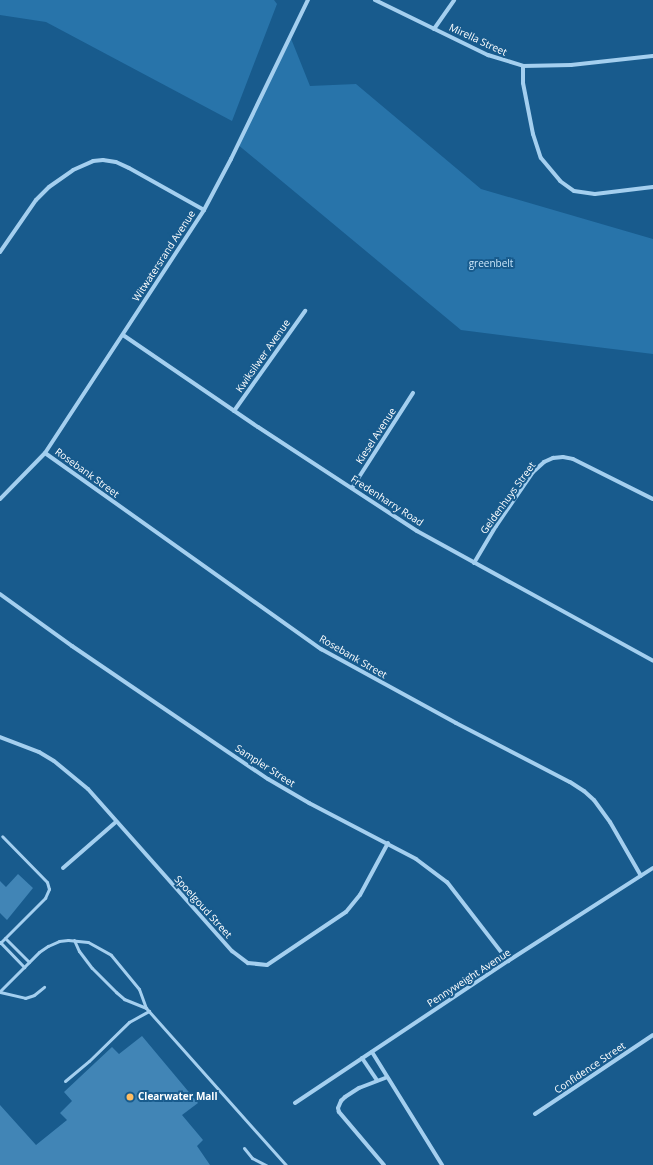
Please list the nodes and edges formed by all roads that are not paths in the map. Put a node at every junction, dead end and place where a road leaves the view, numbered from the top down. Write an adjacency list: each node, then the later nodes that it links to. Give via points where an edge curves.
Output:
1 (308, 0): 8 (street, Witwatersrand Avenue)
2 (375, 0): 4 (street, Mirella Street)
3 (454, 0): 4 (street)
4 (434, 29): 6 (street, Mirella Street, via 488,55)
5 (653, 56): 6 (street, Mirella Street, via 571,65)
6 (523, 66): 7 (street, via 523,83 533,134 541,158 560,181 574,192 595,194)
7 (653, 187)
8 (204, 210): 9 (street, via 116,162 93,161 73,170 49,187 36,200); 11 (street, Witwatersrand Avenue)
9 (0, 252)
10 (305, 311): 13 (street, Kwiksilwer Avenue)
11 (123, 335): 13 (street, Fredenharry Road); 14 (street, Witwatersrand Avenue)
12 (413, 393): 15 (street, Kiesel Avenue)
13 (234, 411): 15 (street, Fredenharry Road)
14 (45, 453): 16 (street, Witwatersrand Avenue); 27 (street, Rosebank Street, via 321,649 584,791 610,822)
15 (352, 488): 18 (street, Fredenharry Road, via 417,531)
16 (0, 499)
17 (653, 499): 18 (street, Geldenhuys Street, via 573,459 553,458 544,462 534,472)
18 (474, 563): 20 (street, Fredenharry Road)
19 (0, 594): 24 (street, Sampler Street, via 79,651 268,779)
20 (653, 662)
21 (0, 737): 22 (street, Spoelgoud Street, via 39,752 54,761 88,789)
22 (116, 822): 24 (street, Spoelgoud Street, via 232,951 243,961 257,965 267,965 276,960 346,912 360,895); 25 (street)
23 (2, 836): 28 (lane, via 47,882 49,889 45,898)
24 (388, 843): 31 (street, Sampler Street, via 416,859 447,882)
25 (63, 868)
26 (653, 868): 27 (street, Pennyweight Avenue)
27 (641, 876): 31 (street, Pennyweight Avenue)
28 (5, 938): 30 (lane); 32 (lane)
29 (74, 940): 32 (lane, via 59,941 48,946); 36 (lane, via 92,968 116,992 124,999); 36 (lane, via 88,942 111,955 139,988)
30 (0, 943): 33 (lane)
31 (508, 961): 38 (street, Pennyweight Avenue)
32 (29, 962): 33 (lane)
33 (24, 967): 35 (lane)
34 (44, 987): 35 (lane, via 30,998 21,998)
35 (0, 991)
36 (147, 1009): 42 (lane, via 129,1022); 47 (lane)
37 (653, 1035): 44 (street, Confidence Street)
38 (372, 1052): 39 (street, Pennyweight Avenue); 40 (street)
39 (362, 1058): 41 (street); 43 (street, Pennyweight Avenue)
40 (387, 1077): 41 (street); 49 (street)
41 (377, 1080): 48 (street, via 345,1097 338,1108)
42 (66, 1081)
43 (295, 1103)
44 (535, 1114)
45 (244, 1148): 46 (lane, via 252,1158)
46 (266, 1165)
47 (285, 1165)
48 (384, 1165)
49 (442, 1165)

